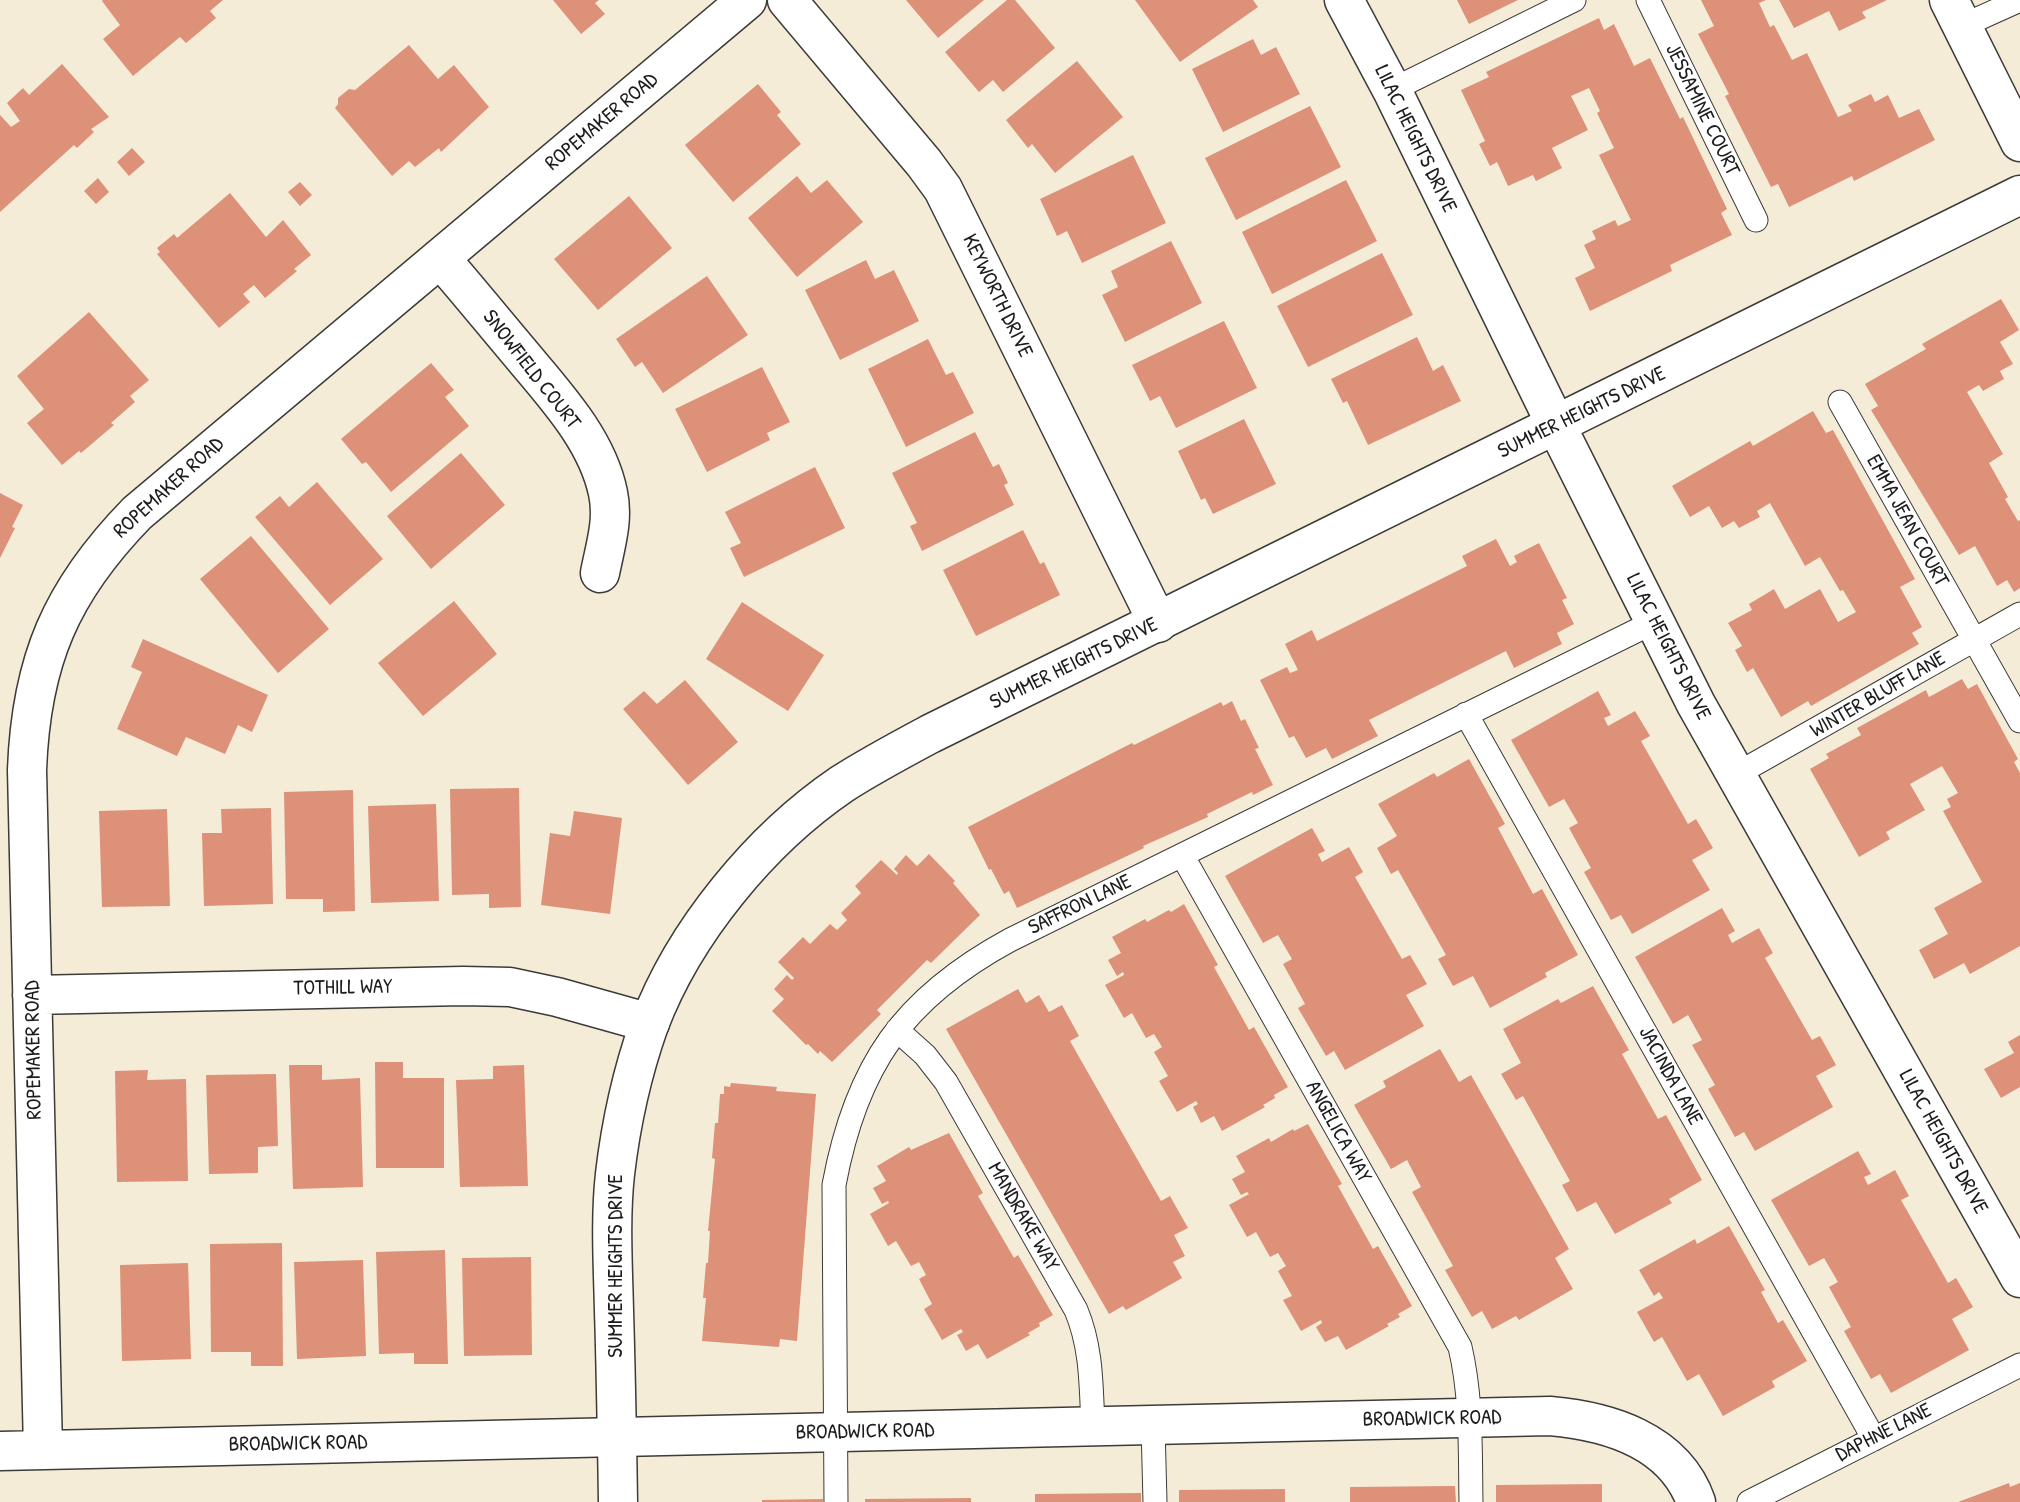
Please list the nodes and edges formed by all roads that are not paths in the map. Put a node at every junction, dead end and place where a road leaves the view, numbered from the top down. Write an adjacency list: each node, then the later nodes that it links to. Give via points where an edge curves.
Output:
1 (747, 0): 12 (street, ROPEMAKER ROAD)
2 (787, 0): 18 (street, KEYWORTH DRIVE, via 943,189)
3 (1344, 0): 8 (street, LILAC HEIGHTS DRIVE)
4 (1574, 0): 8 (lane)
5 (1648, 0): 11 (lane, JESSAMINE COURT)
6 (2020, 0): 7 (lane)
7 (1956, 13): 9 (street)
8 (1392, 90): 14 (street, LILAC HEIGHTS DRIVE)
9 (2020, 142)
10 (2020, 195): 14 (street, SUMMER HEIGHTS DRIVE)
11 (1756, 220)
12 (440, 257): 15 (street, SNOWFIELD COURT, via 558,399 587,442 608,494 609,528); 24 (street, ROPEMAKER ROAD, via 137,513 112,538 71,596 42,661 31,715 27,770)
13 (1840, 402): 19 (lane, EMMA JEAN COURT)
14 (1556, 425): 17 (street, LILAC HEIGHTS DRIVE); 18 (street, SUMMER HEIGHTS DRIVE)
15 (600, 573)
16 (2020, 614): 19 (lane, WINTER BLUFF LANE)
17 (1654, 622): 20 (lane, SAFFRON LANE); 22 (street, LILAC HEIGHTS DRIVE)
18 (1158, 623): 25 (street, SUMMER HEIGHTS DRIVE, via 884,758 800,817 754,862 698,932)
19 (1974, 640): 21 (lane, EMMA JEAN COURT); 22 (lane, WINTER BLUFF LANE)
20 (1466, 714): 23 (lane, SAFFRON LANE); 34 (lane, JACINDA LANE)
21 (2020, 721)
22 (1735, 775): 27 (street, LILAC HEIGHTS DRIVE)
23 (1182, 855): 26 (lane, SAFFRON LANE, via 978,957 921,1002); 29 (lane, ANGELICA WAY, via 1460,1347)
24 (32, 995): 25 (street, TOTHILL WAY, via 510,988); 35 (street, ROPEMAKER ROAD)
25 (650, 1023): 33 (street, SUMMER HEIGHTS DRIVE, via 622,1124 615,1176)
26 (897, 1030): 31 (lane, MANDRAKE WAY, via 946,1082 1076,1310 1091,1363); 32 (lane, SAFFRON LANE, via 855,1103 841,1143 834,1185)
27 (2020, 1279)
28 (2020, 1364): 34 (lane, DAPHNE LANE)
29 (1470, 1418): 30 (street, BROADWICK ROAD); 40 (lane, ANGELICA WAY); 41 (street, BROADWICK ROAD, via 1584,1419 1629,1433 1663,1456)
30 (1153, 1425): 31 (street, BROADWICK ROAD); 39 (lane)
31 (1093, 1427): 32 (street, BROADWICK ROAD)
32 (834, 1432): 33 (street, BROADWICK ROAD); 38 (lane, SAFFRON LANE)
33 (617, 1437): 35 (street, BROADWICK ROAD); 37 (street, SUMMER HEIGHTS DRIVE)
34 (1874, 1439): 42 (lane, DAPHNE LANE)
35 (43, 1450): 36 (street, BROADWICK ROAD)
36 (0, 1451)
37 (618, 1502)
38 (836, 1502)
39 (1155, 1502)
40 (1471, 1502)
41 (1696, 1502)
42 (1749, 1502)

